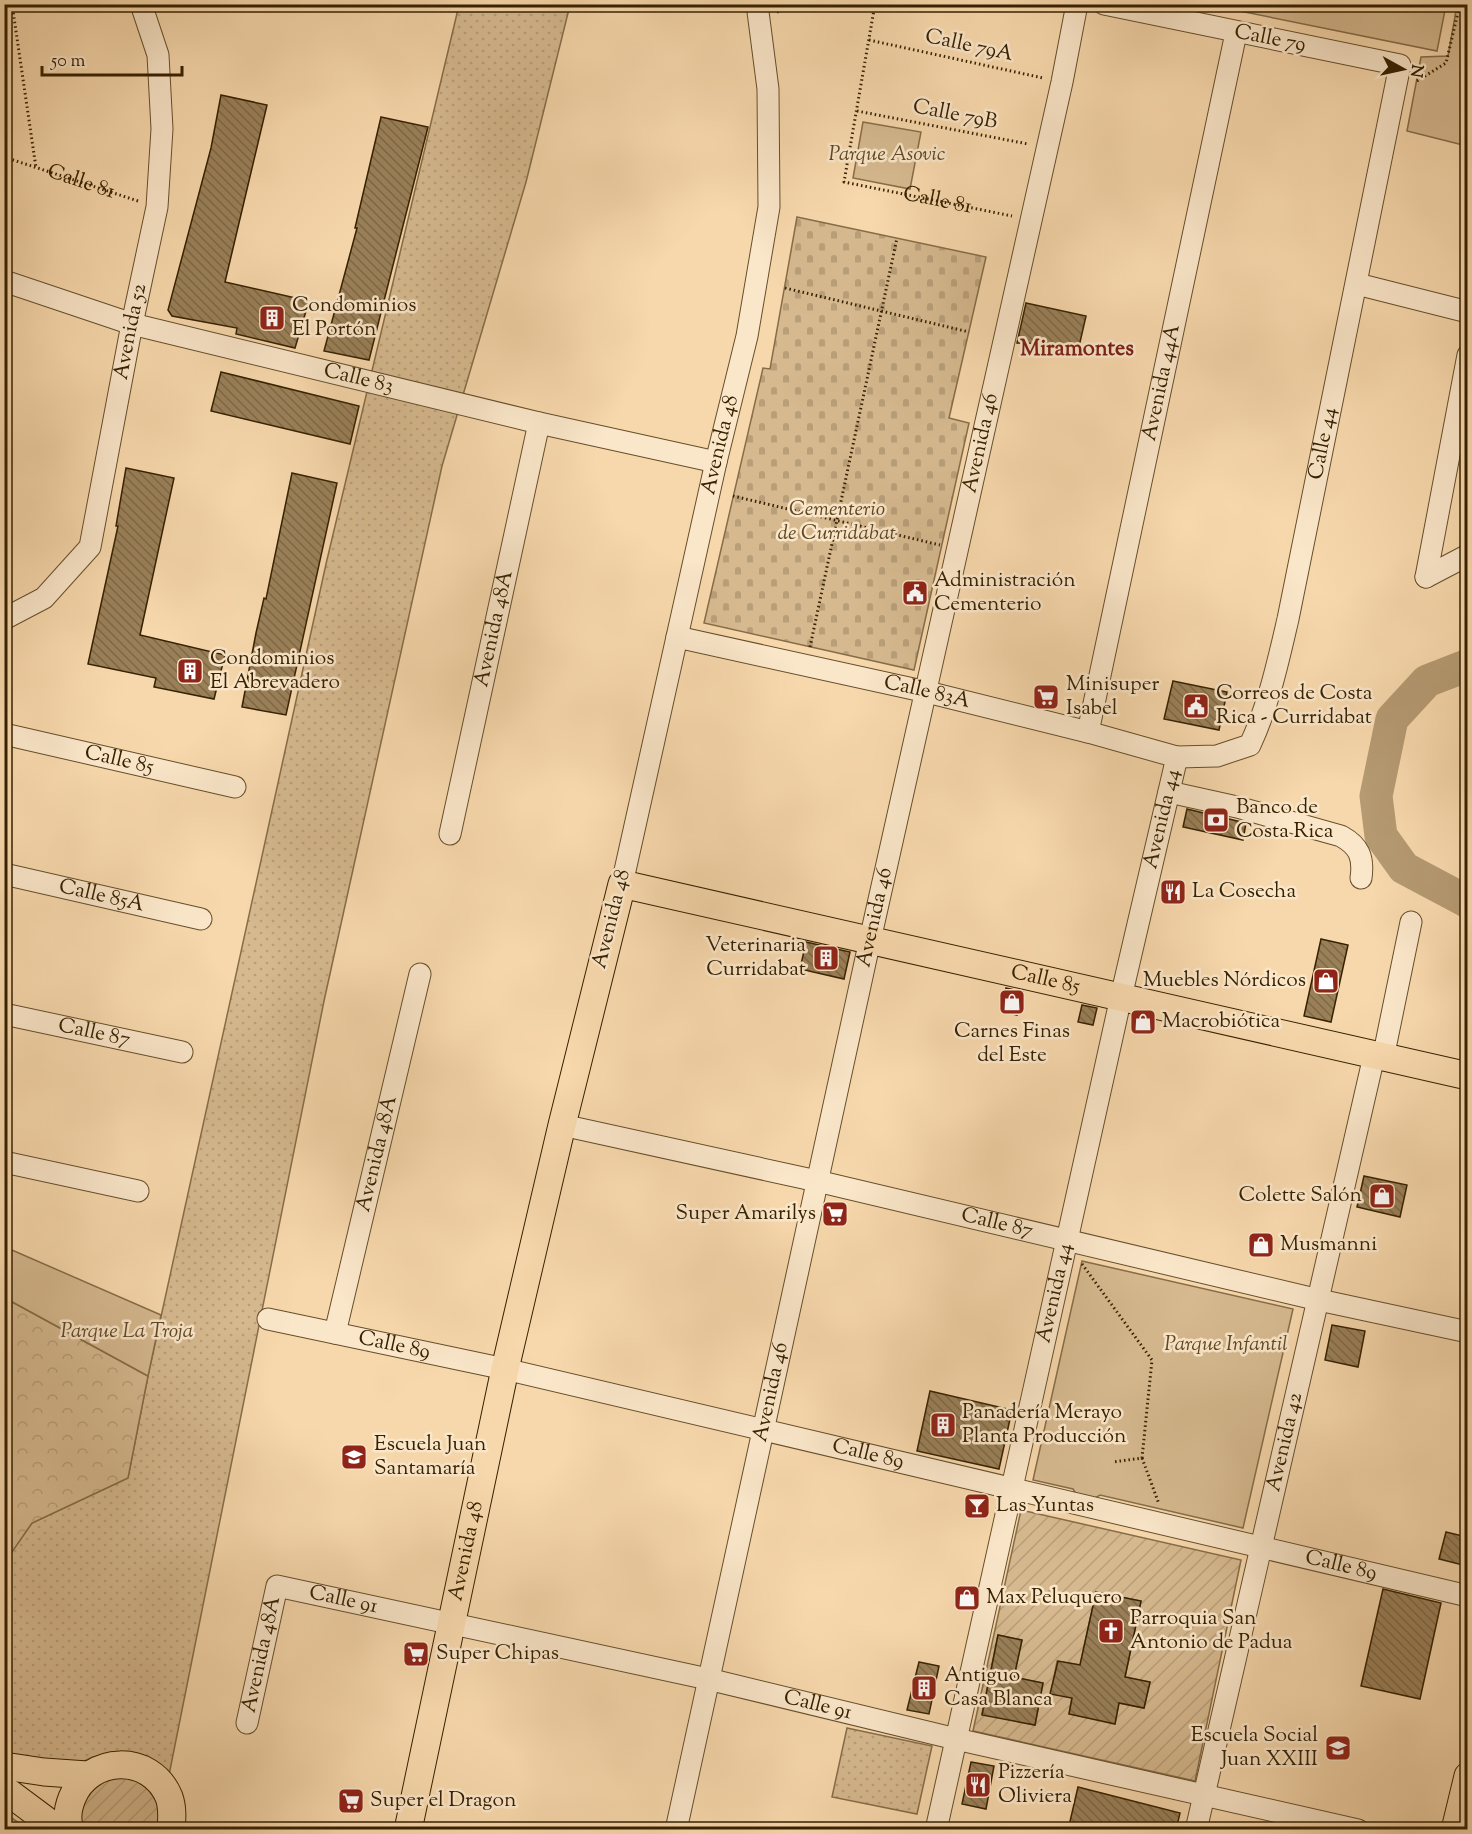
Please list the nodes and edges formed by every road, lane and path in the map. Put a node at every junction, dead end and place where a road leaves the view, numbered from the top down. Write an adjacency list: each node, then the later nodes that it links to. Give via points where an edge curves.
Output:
1 (12, 4): 18 (path)
2 (141, 4): 19 (street, Avenida 52, via 158,55 162,129)
3 (801, 4): 9 (path)
4 (875, 4): 11 (path)
5 (1077, 4): 13 (street, Avenida 46)
6 (1104, 4): 8 (street, Calle 79)
7 (1460, 4): 14 (path, via 1446,63)
8 (1146, 8): 10 (street, Calle 79)
9 (758, 11): 31 (street, Avenida 48, via 768,89 769,207 747,336)
10 (1236, 33): 12 (street, Calle 79); 40 (street, Avenida 44A)
11 (869, 40): 13 (path, Calle 79A); 15 (path)
12 (1401, 66): 14 (street, Calle 44)
13 (1062, 82): 16 (street, Avenida 46)
14 (1395, 93): 23 (street, Calle 44)
15 (857, 111): 16 (path, Calle 79B); 20 (path, Calle 81, via 844,182)
16 (1047, 147): 20 (street, Avenida 46)
17 (4, 157): 18 (path, Calle 81)
18 (36, 168): 19 (path, Calle 81)
19 (157, 207): 27 (street, Avenida 52)
20 (1031, 219): 39 (street, Avenida 46)
21 (897, 238): 25 (path)
22 (4, 281): 27 (street, Calle 83)
23 (1357, 284): 26 (street); 42 (street, Calle 44, via 1288,619 1262,718 1250,745 1217,756)
24 (785, 288): 25 (path)
25 (882, 310): 28 (path); 33 (path)
26 (1467, 312)
27 (132, 324): 30 (street, Calle 83); 36 (street, Avenida 52, via 90,547 45,598)
28 (969, 332)
29 (1467, 356): 35 (street, via 1426,577)
30 (539, 423): 31 (street, Calle 83); 45 (street, Avenida 48A)
31 (716, 462): 37 (street, Avenida 48)
32 (733, 496): 33 (path)
33 (837, 520): 34 (path); 38 (path)
34 (942, 546)
35 (1467, 555)
36 (4, 619)
37 (677, 637): 39 (street, Calle 83A); 48 (street, Avenida 48)
38 (810, 647)
39 (927, 692): 40 (street, Calle 83A); 51 (street, Avenida 46)
40 (1088, 732): 42 (street, Calle 83A)
41 (4, 734): 43 (street, Calle 85)
42 (1177, 757): 44 (street, Avenida 44)
43 (235, 788)
44 (1169, 792): 47 (street, via 1341,836 1362,855); 53 (street, Avenida 44)
45 (450, 834)
46 (4, 874): 49 (street, Calle 85A)
47 (1361, 878)
48 (622, 884): 51 (main road, Calle 85); 58 (main road, Avenida 48)
49 (201, 919)
50 (1411, 922): 56 (street, Avenida 42)
51 (870, 940): 53 (main road, Calle 85); 60 (street, Avenida 46)
52 (420, 974): 66 (street, Avenida 48A)
53 (1121, 997): 56 (main road, Calle 85); 62 (street, Avenida 44)
54 (4, 1014): 55 (street, Calle 87)
55 (182, 1052)
56 (1379, 1057): 57 (main road, Calle 85); 63 (street, Avenida 42)
57 (1467, 1076)
58 (562, 1125): 60 (street, Calle 87); 67 (main road, Avenida 48)
59 (4, 1162): 61 (street)
60 (818, 1181): 62 (street, Calle 87); 68 (street, Avenida 46)
61 (138, 1191)
62 (1072, 1247): 63 (street, Calle 87); 69 (path, via 1152,1360); 71 (street, Avenida 44)
63 (1319, 1300): 65 (street, Calle 87); 73 (street, Avenida 42)
64 (268, 1319): 66 (street, Calle 89)
65 (1467, 1332)
66 (334, 1334): 67 (street, Calle 89)
67 (505, 1369): 68 (street, Calle 89); 76 (main road, Avenida 48)
68 (763, 1431): 71 (street, Calle 89); 77 (street, Avenida 46)
69 (1142, 1458): 70 (path); 72 (path)
70 (1113, 1462)
71 (1012, 1488): 72 (street, Calle 89); 79 (street, Avenida 44)
72 (1167, 1526): 73 (street, Calle 89)
73 (1262, 1548): 75 (street, Calle 89); 84 (street, Avenida 42)
74 (277, 1586): 76 (street, Calle 91); 78 (street, Avenida 48A)
75 (1467, 1596)
76 (452, 1623): 77 (street, Calle 91); 90 (main road, Avenida 48)
77 (708, 1679): 79 (street, Calle 91); 91 (street, Avenida 46)
78 (247, 1723)
79 (956, 1739): 84 (street, Calle 91); 92 (street, Avenida 44)
80 (4, 1766): 81 (main road)
81 (87, 1775): 86 (main road, via 112,1764 126,1764 153,1775 169,1798); 89 (main road, via 75,1789 69,1805)
82 (1467, 1776): 95 (main road)
83 (4, 1789): 88 (main road)
84 (1204, 1795): 93 (street, Avenida 42); 94 (street, Calle 91)
85 (4, 1803): 87 (main road)
86 (176, 1824)
87 (33, 1830)
88 (59, 1830)
89 (69, 1830)
90 (408, 1830)
91 (676, 1830)
92 (936, 1830)
93 (1196, 1830)
94 (1358, 1830)
95 (1455, 1830)

